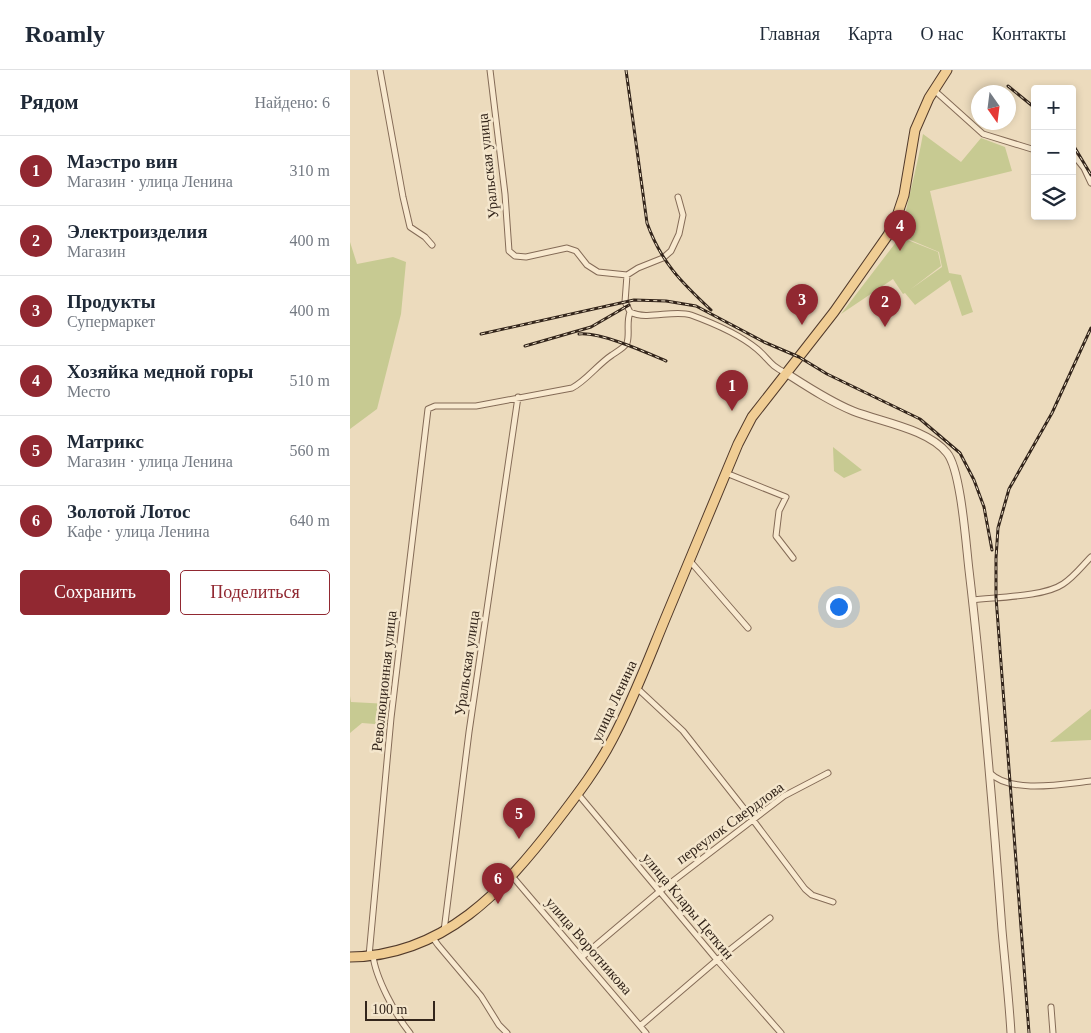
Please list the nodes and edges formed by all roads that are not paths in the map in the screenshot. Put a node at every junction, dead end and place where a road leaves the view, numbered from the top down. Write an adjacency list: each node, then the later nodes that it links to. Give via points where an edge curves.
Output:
1 (380, 70): 9 (street, via 410,227)
2 (490, 70): 10 (street, Уральская улица, via 510,251 515,256 526,257 567,248 576,250 587,265 598,272)
3 (947, 70): 4 (main road, улица Ленина)
4 (934, 90): 5 (street, via 983,134); 12 (main road, улица Ленина, via 915,130 904,195 888,235)
5 (1031, 149)
6 (1076, 158): 7 (street)
7 (1091, 183)
8 (678, 198): 10 (street, via 683,215 671,251)
9 (432, 245)
10 (627, 275): 11 (street, via 625,302)
11 (630, 312): 12 (street, via 642,315 689,314 740,338 772,366); 13 (street, via 626,345 603,361 581,384)
12 (786, 373): 14 (main road, улица Ленина, via 752,418); 18 (street, via 830,401 906,428 933,441 948,454 961,504)
13 (518, 397): 30 (street, Уральская улица, via 469,732); 32 (street, Революционная улица, via 476,406 435,406 428,410 392,718)
14 (726, 473): 16 (street, via 786,497 776,536); 17 (main road, улица Ленина)
15 (1091, 557): 18 (street, via 1059,587 1032,594)
16 (793, 558)
17 (689, 560): 19 (street); 20 (main road, улица Ленина)
18 (972, 600): 22 (street)
19 (748, 628)
20 (637, 688): 24 (main road, улица Ленина, via 612,742); 25 (street, via 683,731)
21 (828, 773): 25 (street, переулок Свердлова, via 784,796)
22 (990, 774): 23 (street, via 995,779 1027,786); 42 (street)
23 (1091, 781)
24 (578, 794): 26 (main road, улица Ленина); 27 (street, улица Клары Цеткин)
25 (754, 820): 27 (street, переулок Свердлова); 28 (street, via 805,889)
26 (512, 876): 30 (main road, улица Ленина, via 463,920); 34 (street, улица Воротникова)
27 (660, 891): 34 (street, переулок Свердлова); 35 (street, улица Клары Цеткин)
28 (833, 902)
29 (770, 918): 35 (street)
30 (444, 932): 31 (main road, улица Ленина)
31 (434, 938): 32 (main road, улица Ленина); 39 (street)
32 (371, 956): 33 (main road, улица Ленина); 38 (street, via 390,1002)
33 (350, 957)
34 (582, 957): 37 (street, улица Воротникова)
35 (717, 960): 37 (street); 41 (street, улица Клары Цеткин)
36 (1051, 1007): 43 (street)
37 (640, 1026): 40 (street, улица Воротникова)
38 (410, 1033)
39 (507, 1033)
40 (646, 1033)
41 (781, 1033)
42 (1011, 1033)
43 (1053, 1033)

